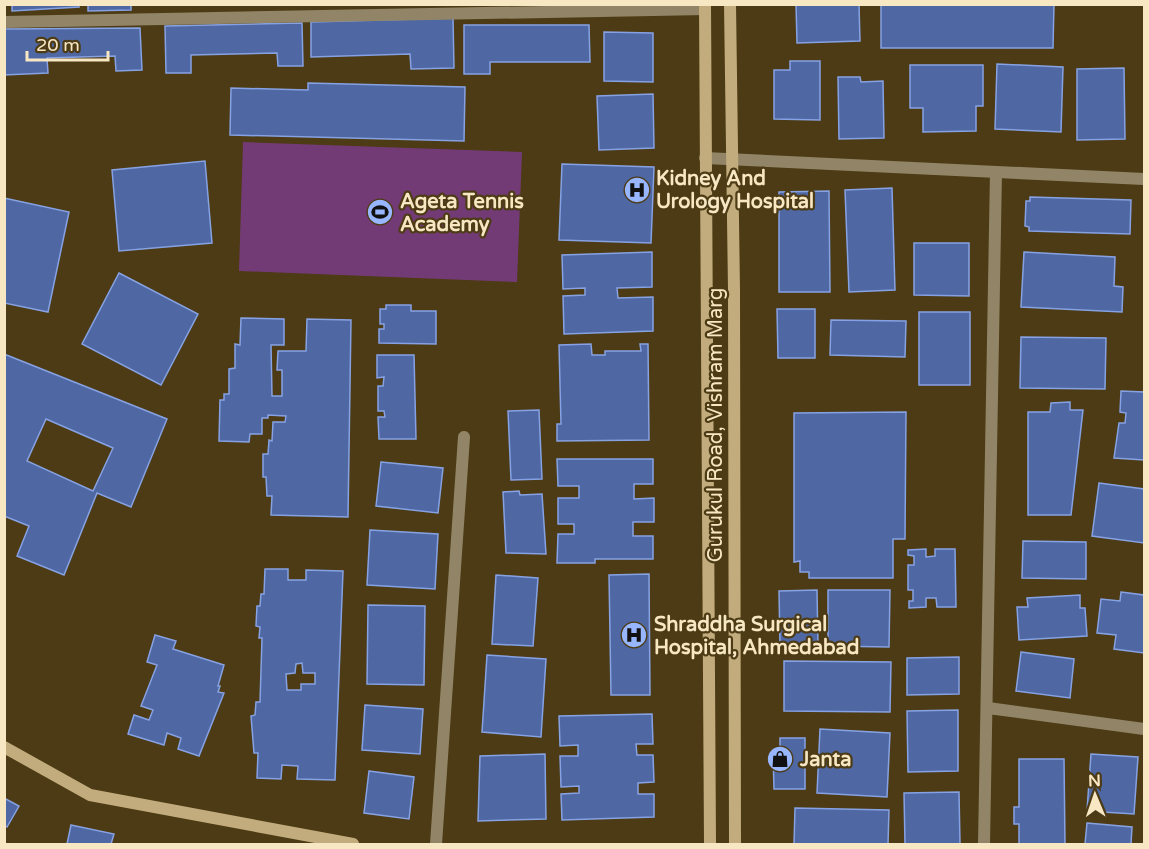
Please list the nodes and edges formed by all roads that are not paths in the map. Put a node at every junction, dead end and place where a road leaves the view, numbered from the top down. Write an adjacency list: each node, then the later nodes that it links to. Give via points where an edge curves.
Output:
1 (730, 4): 5 (street, Gurukul Road, Vishram Marg)
2 (705, 7): 3 (street); 4 (street, Gurukul Road, Vishram Marg)
3 (4, 22)
4 (705, 158): 5 (street); 14 (street, Gurukul Road, Vishram Marg)
5 (732, 159): 6 (street); 15 (street, Gurukul Road, Vishram Marg)
6 (996, 172): 7 (street); 9 (street)
7 (1144, 179)
8 (464, 437): 13 (street)
9 (988, 708): 10 (street); 16 (street)
10 (1144, 729)
11 (4, 747): 12 (street, via 90,795)
12 (353, 844)
13 (436, 844)
14 (710, 844)
15 (735, 844)
16 (984, 844)

